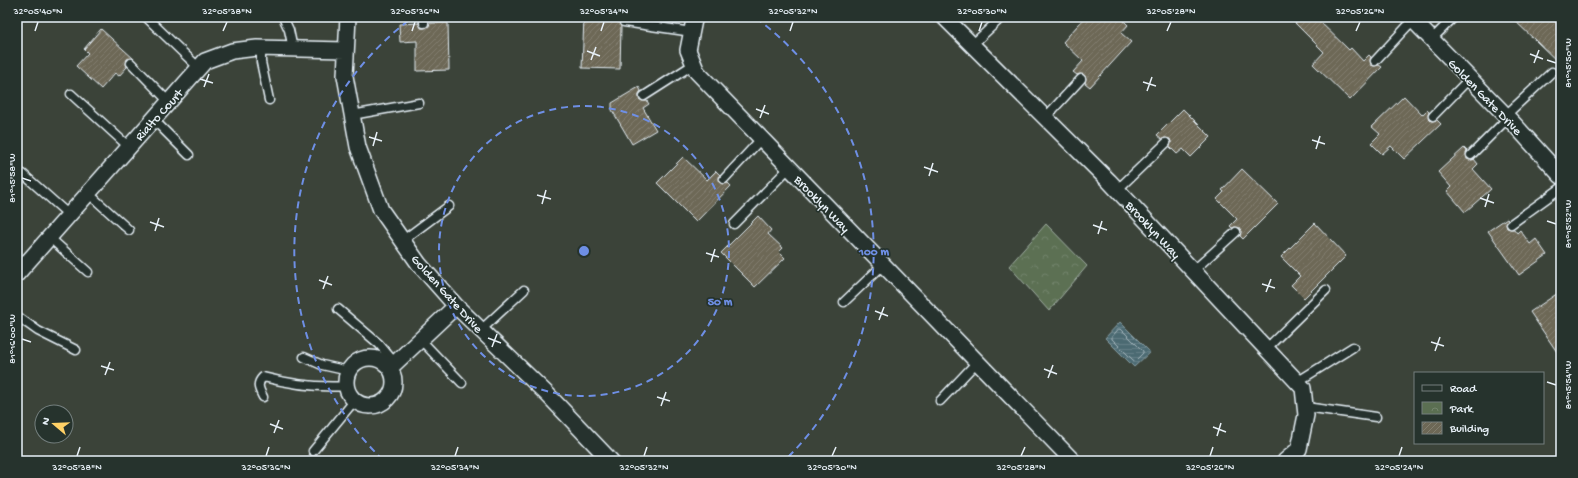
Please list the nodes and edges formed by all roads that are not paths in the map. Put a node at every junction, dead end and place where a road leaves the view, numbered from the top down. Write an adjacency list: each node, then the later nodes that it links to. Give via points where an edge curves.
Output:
1 (146, 17): 19 (lane)
2 (283, 17): 14 (lane)
3 (348, 17): 15 (street, Golden Gate Drive)
4 (696, 17): 10 (street, Brooklyn Way)
5 (944, 17): 12 (street, Brooklyn Way)
6 (1002, 17): 12 (lane)
7 (1454, 17): 11 (lane)
8 (1412, 19): 11 (street, Golden Gate Drive); 16 (lane)
9 (624, 22): 10 (lane)
10 (692, 32): 18 (street, Brooklyn Way, via 688,50)
11 (1432, 39): 21 (street, Golden Gate Drive)
12 (972, 45): 31 (street, Brooklyn Way)
13 (261, 48): 14 (street, Rialto Court); 19 (street, Rialto Court, via 232,51 205,61); 25 (lane, via 261,62)
14 (293, 49): 15 (street, Rialto Court)
15 (346, 50): 28 (street, Golden Gate Drive, via 345,76)
16 (1375, 61)
17 (131, 63): 26 (lane)
18 (694, 64): 24 (lane); 33 (street, Brooklyn Way, via 697,72)
19 (199, 68): 26 (street, Rialto Court)
20 (1552, 72): 30 (lane)
21 (1470, 78): 29 (lane); 30 (street, Golden Gate Drive)
22 (1081, 79): 31 (lane)
23 (71, 94): 35 (lane)
24 (644, 96)
25 (269, 100)
26 (169, 102): 32 (street, Rialto Court)
27 (419, 103): 28 (lane)
28 (352, 115): 51 (street, Golden Gate Drive, via 358,147 381,210)
29 (1433, 116)
30 (1507, 117): 37 (lane); 40 (street, Golden Gate Drive)
31 (1045, 118): 42 (street, Brooklyn Way)
32 (153, 119): 35 (street, Rialto Court); 36 (lane)
33 (761, 139): 38 (street, Brooklyn Way); 41 (lane)
34 (1166, 143): 42 (lane)
35 (129, 147): 43 (street, Rialto Court)
36 (189, 155)
37 (1471, 155)
38 (790, 168): 46 (lane); 52 (street, Brooklyn Way)
39 (23, 174): 45 (lane)
40 (1561, 178): 47 (lane)
41 (724, 179)
42 (1117, 190): 53 (street, Brooklyn Way)
43 (88, 193): 45 (street, Rialto Court); 48 (lane)
44 (449, 206): 51 (lane)
45 (69, 215): 50 (street, Rialto Court)
46 (734, 224)
47 (1511, 224)
48 (129, 230)
49 (1236, 232): 53 (lane)
50 (49, 237): 54 (lane); 55 (street, Rialto Court)
51 (402, 241): 59 (street, Golden Gate Drive)
52 (883, 265): 58 (lane); 68 (street, Brooklyn Way)
53 (1193, 271): 65 (street, Brooklyn Way)
54 (88, 272)
55 (17, 274)
56 (524, 290): 62 (lane)
57 (1326, 290): 65 (lane)
58 (844, 302)
59 (456, 306): 62 (street, Golden Gate Drive); 63 (street)
60 (338, 309): 69 (lane, via 379,344)
61 (17, 316): 66 (lane, via 38,331)
62 (481, 330): 79 (street, Golden Gate Drive, via 548,395)
63 (420, 339): 69 (street); 72 (lane)
64 (1353, 347): 71 (lane)
65 (1266, 349): 71 (street, Brooklyn Way)
66 (76, 350)
67 (304, 357): 70 (lane)
68 (977, 362): 75 (lane); 80 (street, Brooklyn Way)
69 (392, 366): 70 (street, via 377,359 362,360 355,363); 74 (street, via 394,383 388,398 381,403 366,406)
70 (348, 378): 73 (lane, via 327,387 263,377 258,387); 74 (street, via 348,392)
71 (1297, 382): 76 (street, Brooklyn Way, via 1303,388)
72 (462, 383)
73 (263, 397)
74 (355, 400): 78 (lane)
75 (940, 401)
76 (1306, 407): 77 (lane); 81 (street, Brooklyn Way, via 1299,449)
77 (1376, 417)
78 (313, 451)
79 (610, 461)
80 (1073, 461)
81 (1285, 461)

